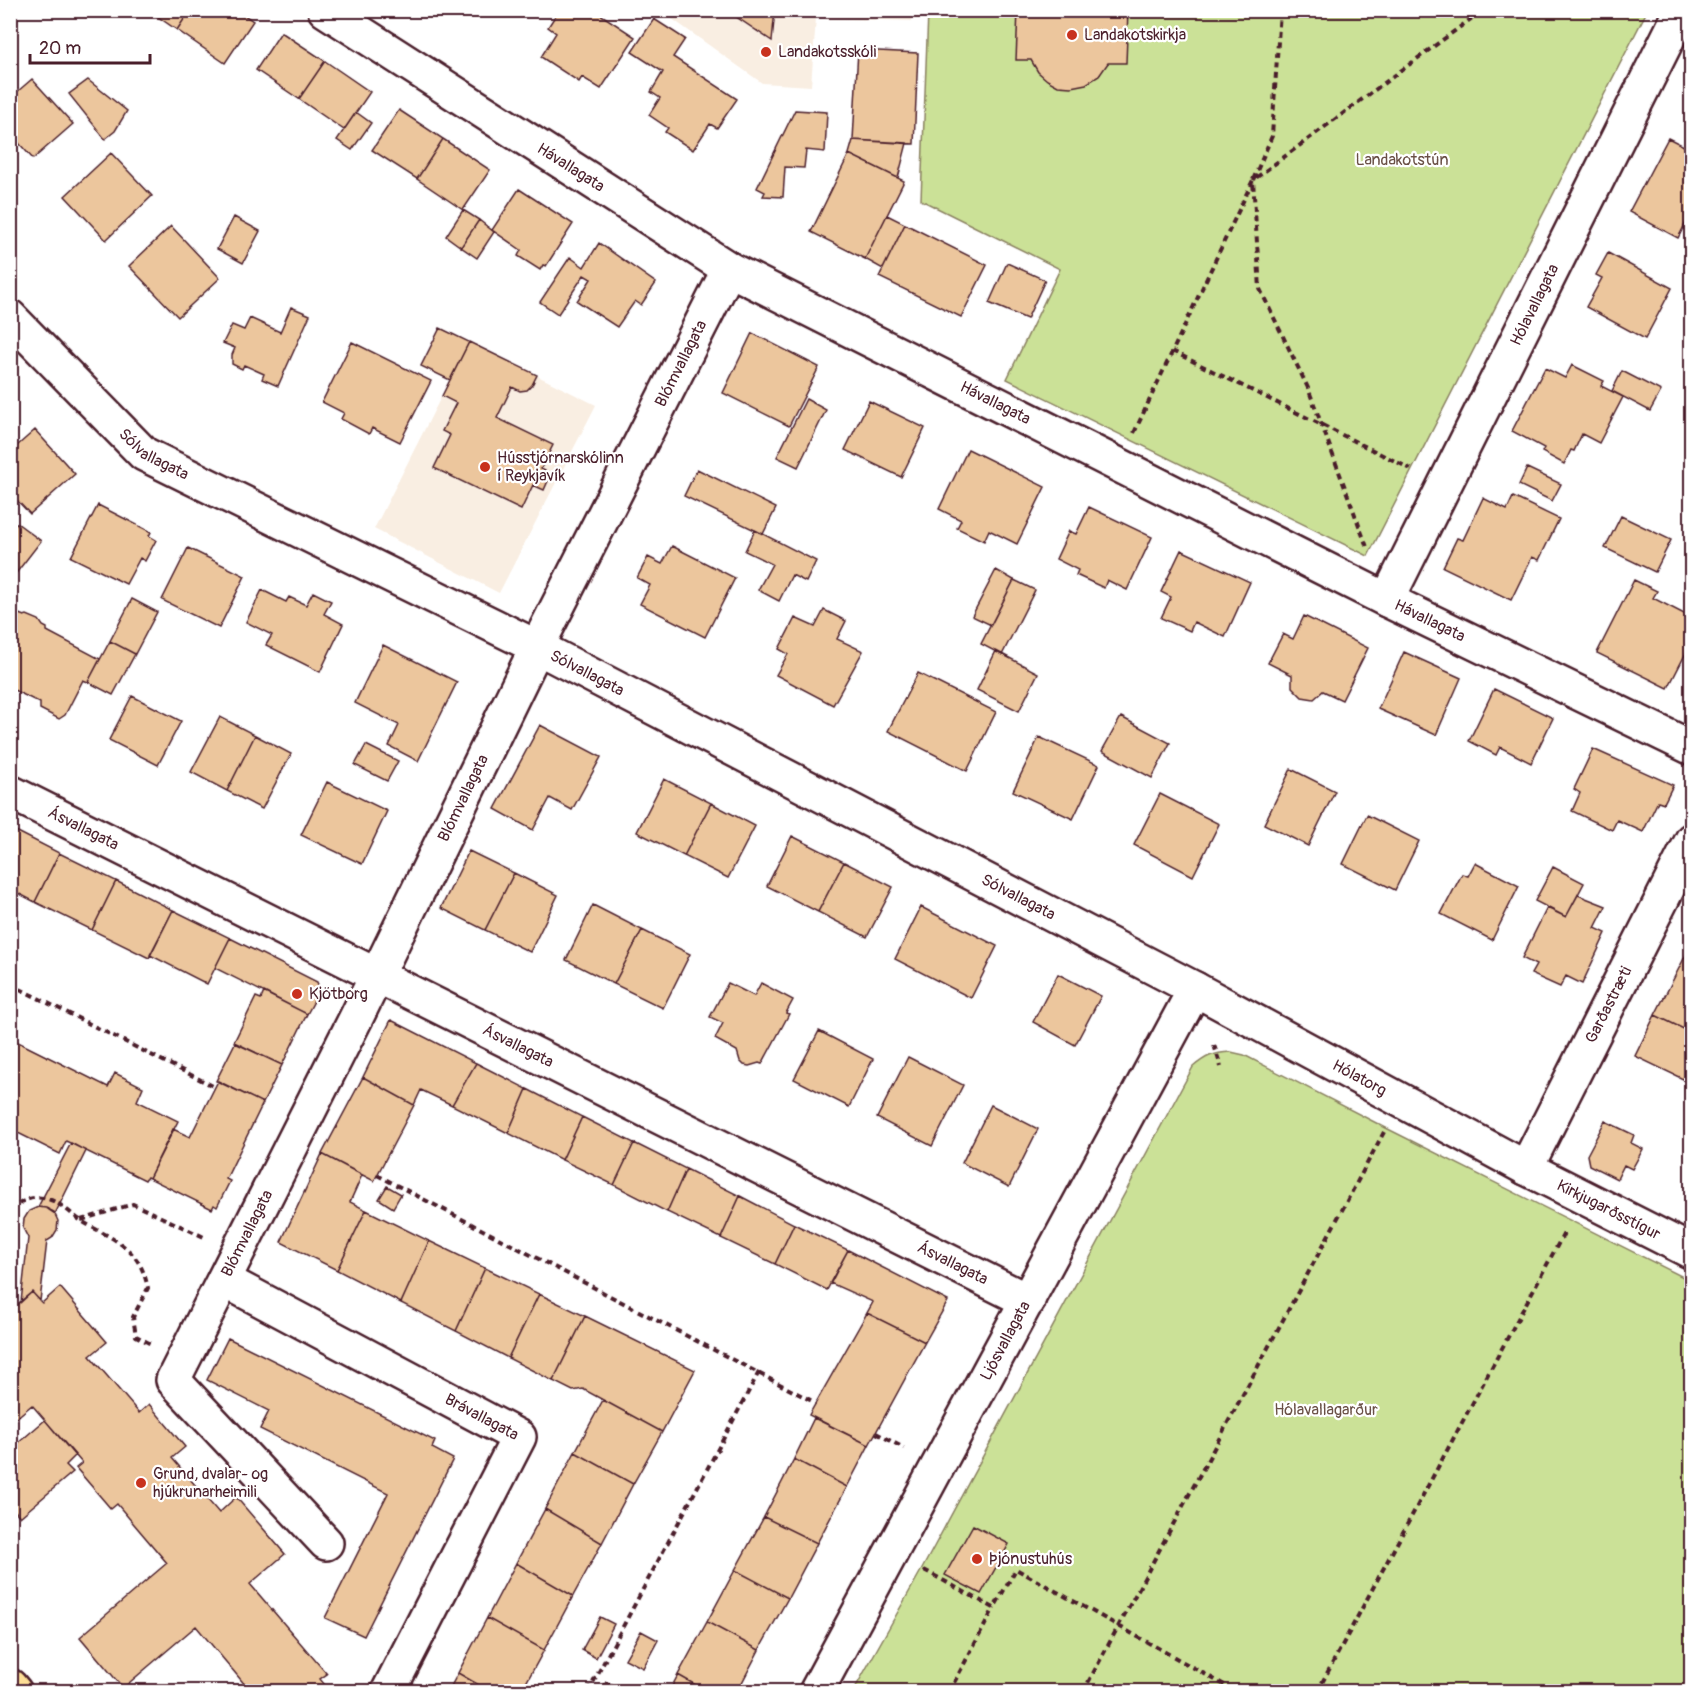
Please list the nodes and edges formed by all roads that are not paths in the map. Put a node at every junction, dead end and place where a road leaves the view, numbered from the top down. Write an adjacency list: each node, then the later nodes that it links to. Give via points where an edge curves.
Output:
1 (326, 10): 3 (street, Hávallagata)
2 (1683, 10): 5 (street, Hólavallagata)
3 (729, 269): 5 (street, Hávallagata); 6 (street, Blómvallagata)
4 (10, 317): 6 (street, Sólvallagata, via 144,454)
5 (1386, 600): 7 (street, Hávallagata)
6 (537, 647): 10 (street, Blómvallagata); 11 (street, Sólvallagata)
7 (1692, 748)
8 (10, 792): 10 (street, Ásvallagata)
9 (1692, 840): 12 (street, Garðastræti)
10 (376, 976): 14 (street, Blómvallagata); 15 (street, Ásvallagata)
11 (1195, 989): 12 (street, Hólatorg); 15 (street, Ljósvallagata)
12 (1526, 1168): 13 (street, Kirkjugarðsstígur)
13 (1692, 1252)
14 (231, 1266): 16 (street, Blómvallagata, via 173,1380); 19 (street, Brávallagata, via 519,1437)
15 (1028, 1301): 20 (street, Ljósvallagata)
16 (326, 1544)
17 (10, 1686): 18 (main road)
18 (15, 1692)
19 (388, 1692)
20 (816, 1692)

